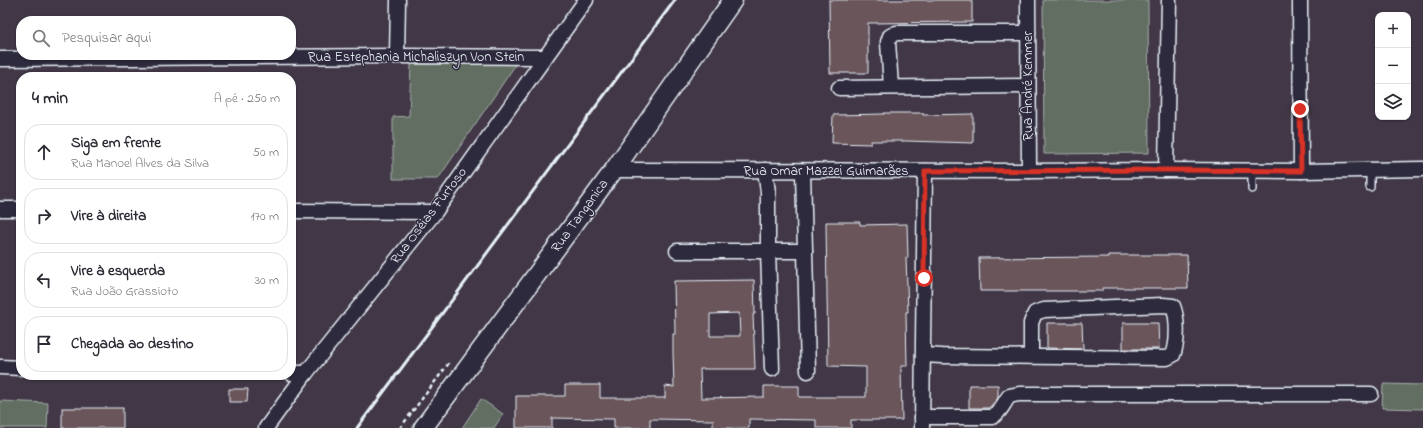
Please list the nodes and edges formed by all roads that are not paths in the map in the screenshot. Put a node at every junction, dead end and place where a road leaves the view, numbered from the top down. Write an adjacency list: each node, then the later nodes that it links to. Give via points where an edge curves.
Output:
1 (398, 0): 8 (street)
2 (586, 0): 10 (street, Rua Oséias Furtoso)
3 (733, 0): 17 (street, Rua Tanganica)
4 (1028, 0): 7 (street, Rua André Kemmer)
5 (1169, 0): 19 (street)
6 (1300, 0): 25 (street)
7 (1028, 33): 13 (street, Rua André Kemmer); 15 (street, via 896,33 890,36 888,42)
8 (397, 56): 9 (street, Rua Estephania Michaliszyn Von Stein); 10 (street, Rua Estephania Michaliszyn Von Stein)
9 (296, 57)
10 (545, 57): 31 (street, Rua Oséias Furtoso)
11 (0, 58): 12 (street, Rua Estephania Michaliszyn Von Stein)
12 (16, 58)
13 (1028, 86): 15 (street); 24 (street, Rua André Kemmer)
14 (839, 88): 15 (street)
15 (891, 88)
16 (1423, 169): 21 (street, Rua Omar Mazzei Guimarães)
17 (614, 170): 18 (street, Rua Omar Mazzei Guimarães); 46 (street, Rua Tanganica)
18 (765, 170): 22 (street, Rua Omar Mazzei Guimarães); 33 (street, via 768,192)
19 (1166, 170): 20 (street, Rua Omar Mazzei Guimarães); 24 (street, Rua Omar Mazzei Guimarães)
20 (1252, 170): 25 (street, Rua Omar Mazzei Guimarães); 27 (lane)
21 (1370, 170): 25 (street, Rua Omar Mazzei Guimarães); 26 (lane)
22 (804, 171): 23 (street, Rua Omar Mazzei Guimarães); 34 (street)
23 (925, 171): 24 (street, Rua Omar Mazzei Guimarães); 35 (street)
24 (1029, 171)
25 (1301, 171)
26 (1370, 187)
27 (1252, 189)
28 (0, 209): 29 (street)
29 (16, 209)
30 (296, 211): 31 (street)
31 (435, 212): 42 (street, Rua Oséias Furtoso)
32 (677, 251): 33 (street)
33 (768, 251): 34 (street); 39 (street)
34 (805, 251): 40 (street)
35 (923, 354): 36 (street); 44 (street)
36 (1031, 357): 36 (street, via 1167,358 1173,355 1176,348 1176,314 1173,306 1164,305 1044,310 1035,313 1031,324)
37 (0, 367): 38 (street)
38 (16, 368)
39 (772, 369)
40 (808, 371)
41 (296, 372): 42 (street)
42 (306, 373): 45 (street, Rua Oséias Furtoso)
43 (1371, 394): 44 (street, via 1019,394 1009,396 998,414 992,417)
44 (922, 423)
45 (266, 428)
46 (423, 428)

